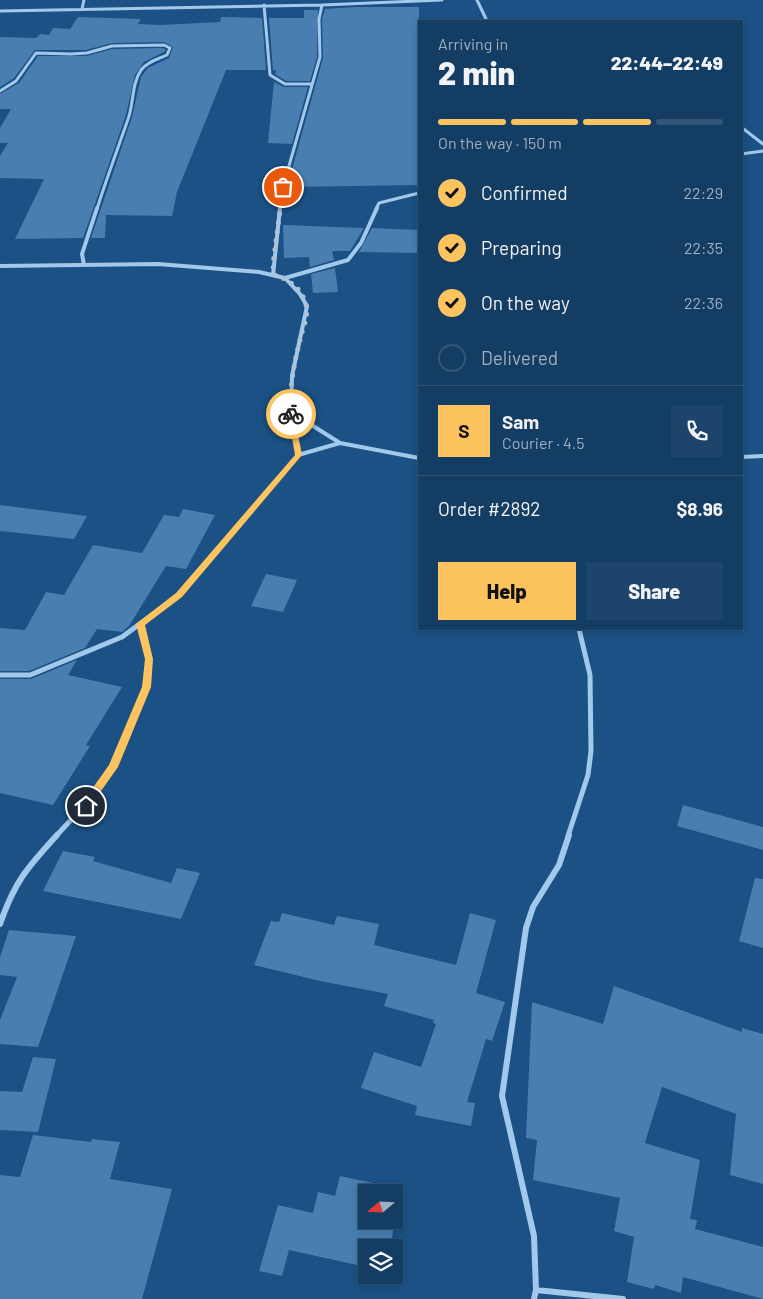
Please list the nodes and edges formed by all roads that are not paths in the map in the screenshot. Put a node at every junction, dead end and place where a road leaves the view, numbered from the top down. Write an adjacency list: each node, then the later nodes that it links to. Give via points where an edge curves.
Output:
1 (84, 0): 6 (street)
2 (442, 0): 5 (street)
3 (477, 0): 8 (street)
4 (264, 5): 5 (street); 6 (street); 9 (street, via 270,75 284,84)
5 (322, 5): 9 (street, via 320,57)
6 (82, 9): 7 (street)
7 (0, 11)
8 (487, 20)
9 (312, 84): 18 (street, via 283,187)
10 (1, 91): 16 (street, via 16,80 36,53 88,53 120,45 164,45 170,48 167,55 141,70 135,85 128,121 118,140 82,254)
11 (743, 129): 12 (street)
12 (763, 144)
13 (763, 151): 14 (street)
14 (743, 154)
15 (418, 193): 19 (street, via 379,203 348,260)
16 (84, 265): 17 (street); 18 (street, via 196,266)
17 (0, 266)
18 (274, 275): 19 (street)
19 (285, 278): 20 (street, via 307,306 292,376)
20 (291, 412): 21 (street); 22 (street)
21 (340, 443): 22 (street); 25 (street)
22 (298, 455): 26 (street, via 179,595)
23 (763, 456): 24 (street)
24 (743, 457)
25 (418, 458)
26 (140, 624): 28 (street, via 122,637 30,676); 29 (street, via 149,659 146,687 113,767 96,794 24,871)
27 (579, 630): 30 (street, via 590,675 591,751 588,775 559,865 533,908 526,928 502,1096 534,1236)
28 (0, 675)
29 (0, 924)
30 (536, 1290): 31 (street); 32 (street)
31 (534, 1299)
32 (623, 1299)

